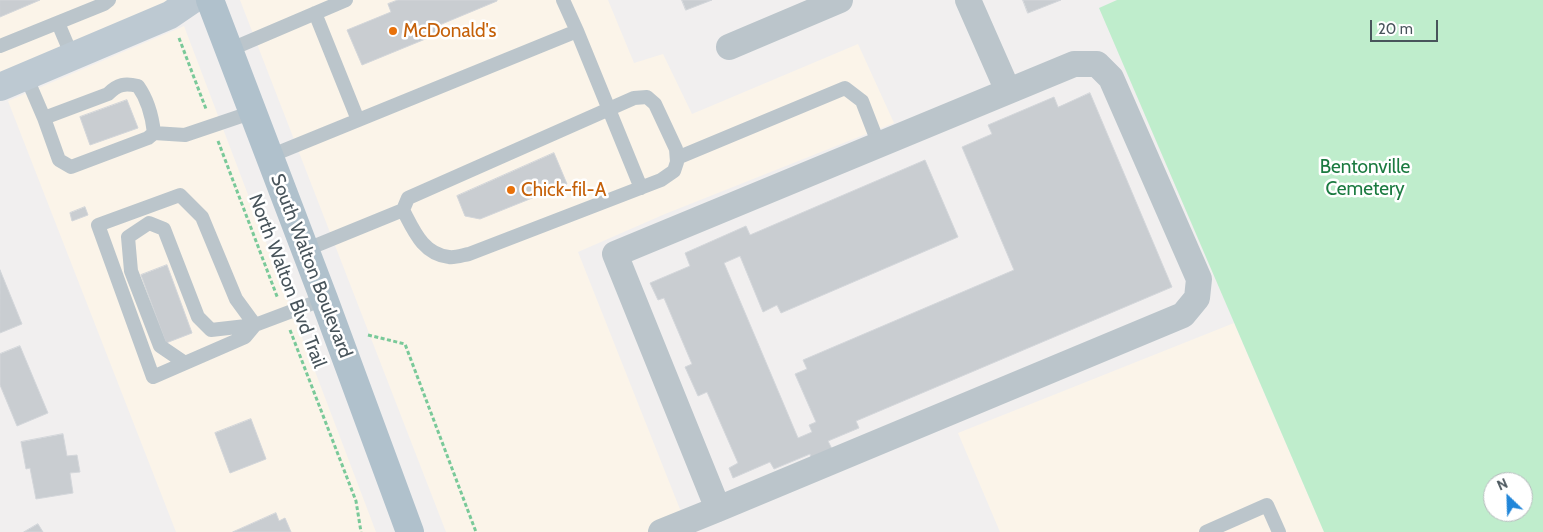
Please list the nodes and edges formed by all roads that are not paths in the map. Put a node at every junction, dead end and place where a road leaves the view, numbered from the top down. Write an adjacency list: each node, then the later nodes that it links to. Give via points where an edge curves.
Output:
1 (109, 0): 9 (lane)
2 (192, 0): 14 (street, via 170,15)
3 (210, 0): 13 (main road, South Walton Boulevard)
4 (346, 0): 8 (lane)
5 (564, 0): 10 (lane)
6 (840, 0): 12 (street)
7 (968, 0): 17 (street)
8 (315, 13): 13 (lane); 21 (lane)
9 (58, 23): 11 (lane); 14 (lane)
10 (577, 31): 18 (lane); 21 (lane)
11 (0, 46)
12 (729, 47)
13 (229, 50): 19 (main road, South Walton Boulevard)
14 (72, 56): 15 (street)
15 (26, 76): 16 (street); 20 (lane)
16 (0, 87)
17 (1008, 91): 23 (street); 32 (street, via 1074,64 1097,64 1111,78 1199,279 1197,298 1183,315)
18 (608, 109): 25 (lane, via 634,98 647,97 655,104); 26 (lane); 27 (lane, via 415,194 408,198)
19 (253, 112): 22 (lane, via 185,135); 24 (main road, South Walton Boulevard)
20 (44, 118): 22 (lane, via 59,160 71,167); 22 (lane, via 127,84 138,86 144,95 153,117)
21 (358, 120): 24 (lane)
22 (154, 133)
23 (879, 144): 25 (lane, via 862,101 845,88); 32 (street, via 615,254)
24 (270, 156): 28 (main road, South Walton Boulevard)
25 (677, 158): 26 (lane, via 674,171)
26 (641, 188): 27 (lane, via 469,254 450,257 433,252 418,239)
27 (404, 210): 28 (lane)
28 (305, 250): 29 (main road, South Walton Boulevard)
29 (324, 300): 30 (lane); 33 (main road, South Walton Boulevard)
30 (255, 325): 31 (lane, via 245,337); 31 (lane, via 211,330 198,317 164,229 149,223 128,237 131,271 160,346); 31 (lane, via 236,299 202,217 180,195 98,225 153,376)
31 (185, 363)
32 (718, 509): 34 (street)
33 (410, 532)
34 (661, 532)
35 (1206, 532): 36 (lane, via 1267,506)
36 (1279, 532)

